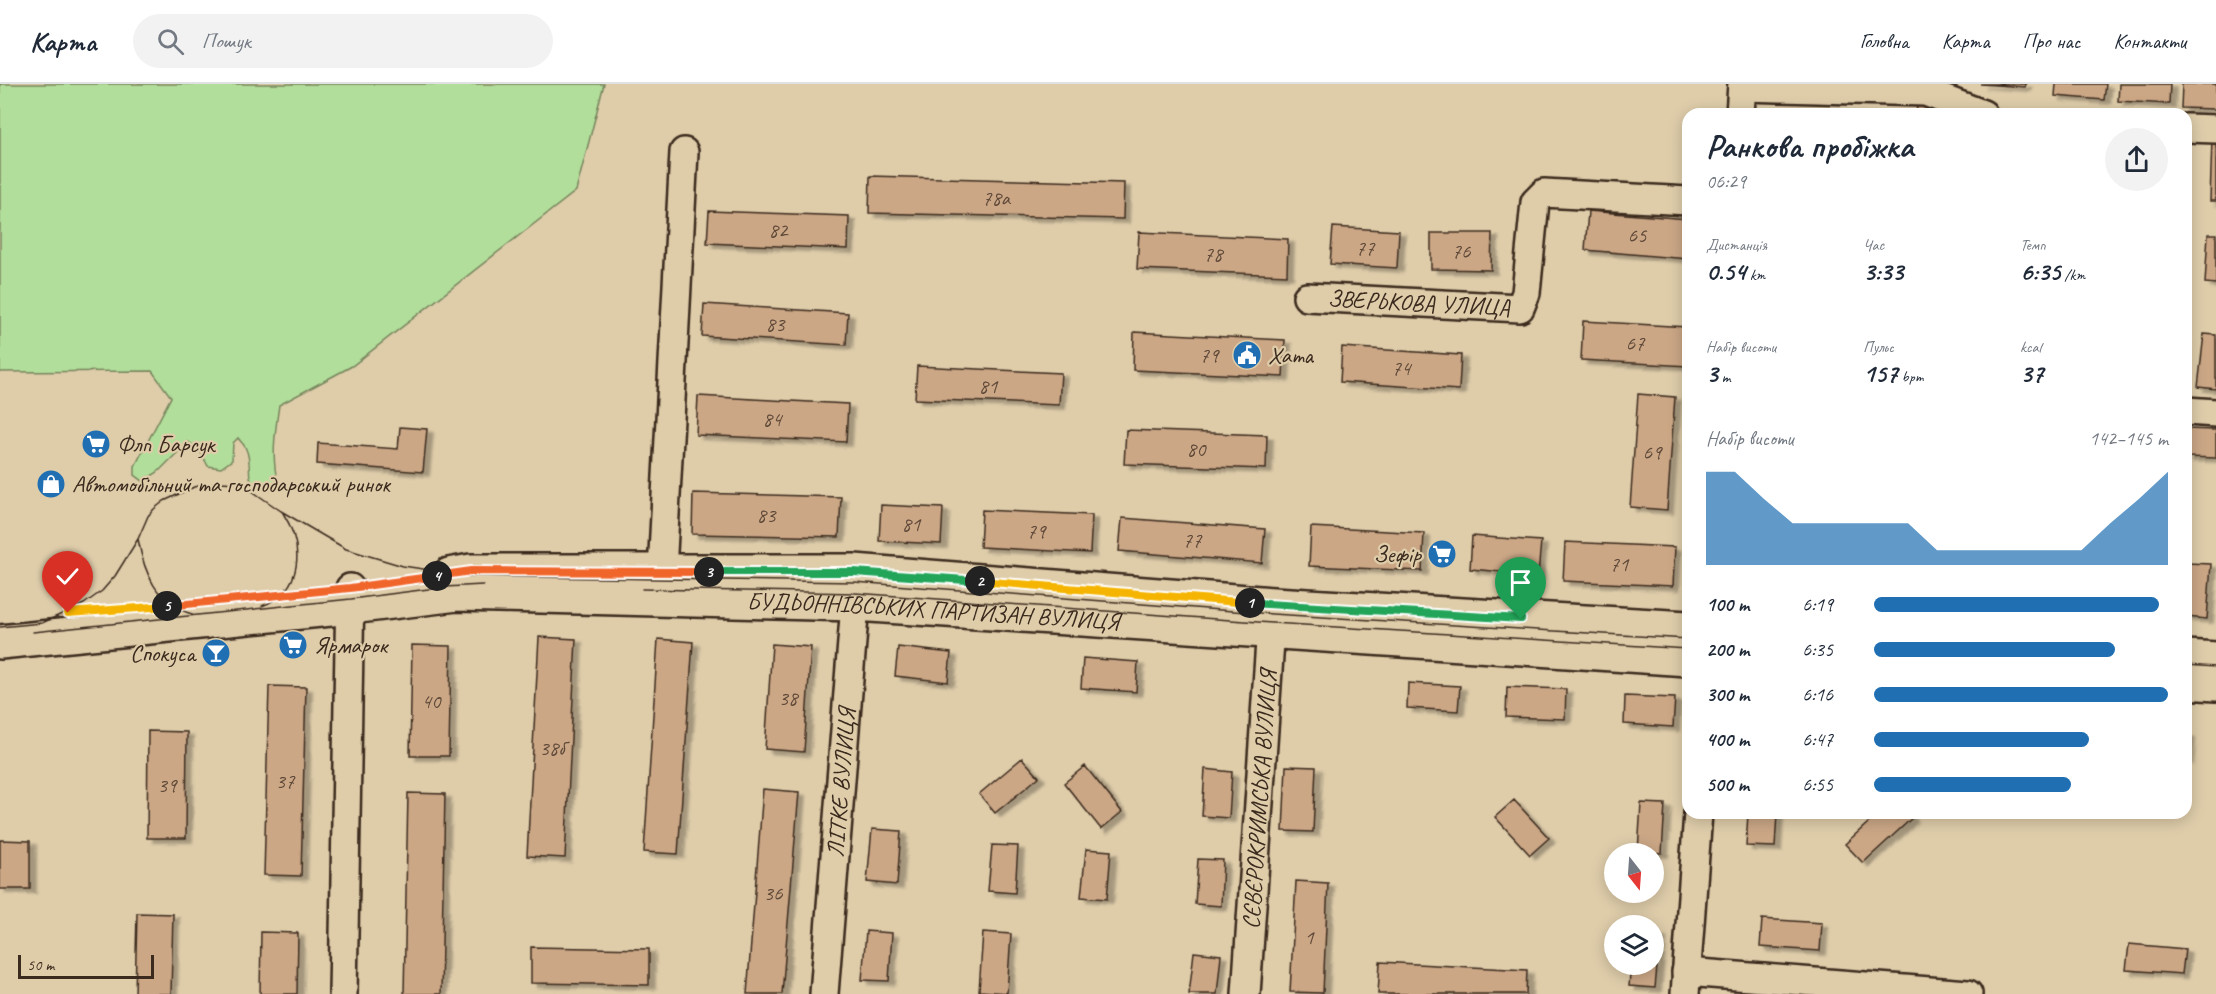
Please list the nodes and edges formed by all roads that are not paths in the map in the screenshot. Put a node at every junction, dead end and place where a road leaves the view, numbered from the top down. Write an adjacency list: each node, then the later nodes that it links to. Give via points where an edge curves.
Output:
1 (1742, 85): 2 (street); 3 (street, via 1925,93)
2 (1740, 108)
3 (1966, 108)
4 (2192, 128): 5 (street)
5 (2216, 129)
6 (684, 152): 11 (street)
7 (1682, 201): 8 (street, ЗВЕРЬКОВА УЛИЦА, via 1544,193 1535,202 1526,293 1520,308)
8 (1307, 297)
9 (2192, 411): 10 (street)
10 (2216, 413)
11 (662, 572): 12 (main road, БУДЬОННІВСЬКИХ ПАРТИЗАН ВУЛИЦЯ); 13 (main road, БУДЬОННІВСЬКИХ ПАРТИЗАН ВУЛИЦЯ, via 471,571)
12 (854, 572): 14 (street, ЛІТКЕ ВУЛИЦЯ); 15 (main road, БУДЬОННІВСЬКИХ ПАРТИЗАН ВУЛИЦЯ)
13 (351, 598): 14 (main road, БУДЬОННІВСЬКИХ ПАРТИЗАН ВУЛИЦЯ, via 457,594); 16 (main road, БУДЬОННІВСЬКИХ ПАРТИЗАН ВУЛИЦЯ); 18 (main road, БУДЬОННІВСЬКИХ ПАРТИЗАН ВУЛИЦЯ); 26 (street)
14 (855, 604): 15 (main road, БУДЬОННІВСЬКИХ ПАРТИЗАН ВУЛИЦЯ); 27 (street, ЛІТКЕ ВУЛИЦЯ)
15 (1272, 619): 17 (main road, БУДЬОННІВСЬКИХ ПАРТИЗАН ВУЛИЦЯ); 20 (main road, БУДЬОННІВСЬКИХ ПАРТИЗАН ВУЛИЦЯ); 28 (street, СЄВЄРОКРИМСЬКА ВУЛИЦЯ)
16 (0, 620)
17 (1682, 628)
18 (0, 642)
19 (2192, 657): 21 (main road)
20 (1682, 658)
21 (2216, 659)
22 (2192, 682): 23 (main road)
23 (2216, 684)
24 (1698, 819): 25 (street)
25 (1685, 983): 29 (street)
26 (343, 994)
27 (824, 994)
28 (1246, 994)
29 (1968, 994)

